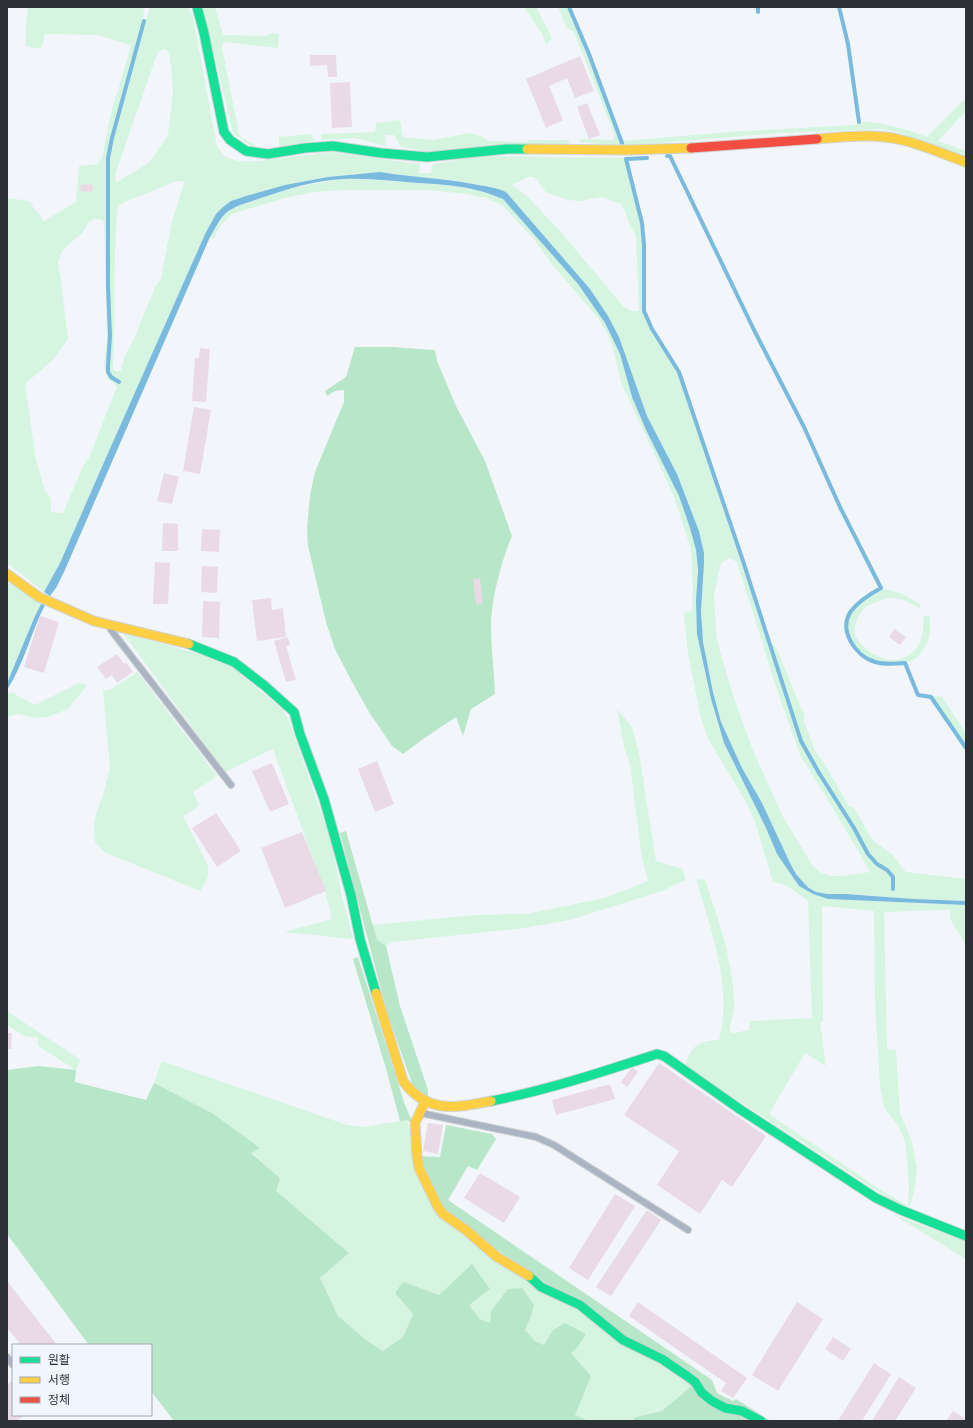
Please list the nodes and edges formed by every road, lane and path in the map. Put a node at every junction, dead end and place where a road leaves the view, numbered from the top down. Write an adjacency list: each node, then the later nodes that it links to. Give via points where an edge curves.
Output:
1 (197, 7): 2 (street, via 224,132 230,140 246,151 268,154 334,146 427,157 507,149 701,148 856,136 903,140)
2 (966, 162)
3 (7, 574): 4 (street, via 39,597)
4 (106, 624): 5 (lane); 6 (street, via 192,645 234,662 294,712 324,799 351,895 360,939 403,1081 411,1092)
5 (231, 785)
6 (424, 1102): 7 (street); 9 (street, via 451,1107 484,1103 573,1081 657,1054 664,1056 741,1110 876,1198)
7 (420, 1112): 8 (lane, via 536,1137 554,1145); 10 (street, via 415,1123 419,1168 443,1214 497,1257 529,1276 541,1287 580,1305 623,1340 662,1360 696,1382 702,1393 712,1401 725,1408 742,1411)
8 (688, 1230)
9 (966, 1236)
10 (761, 1421)

